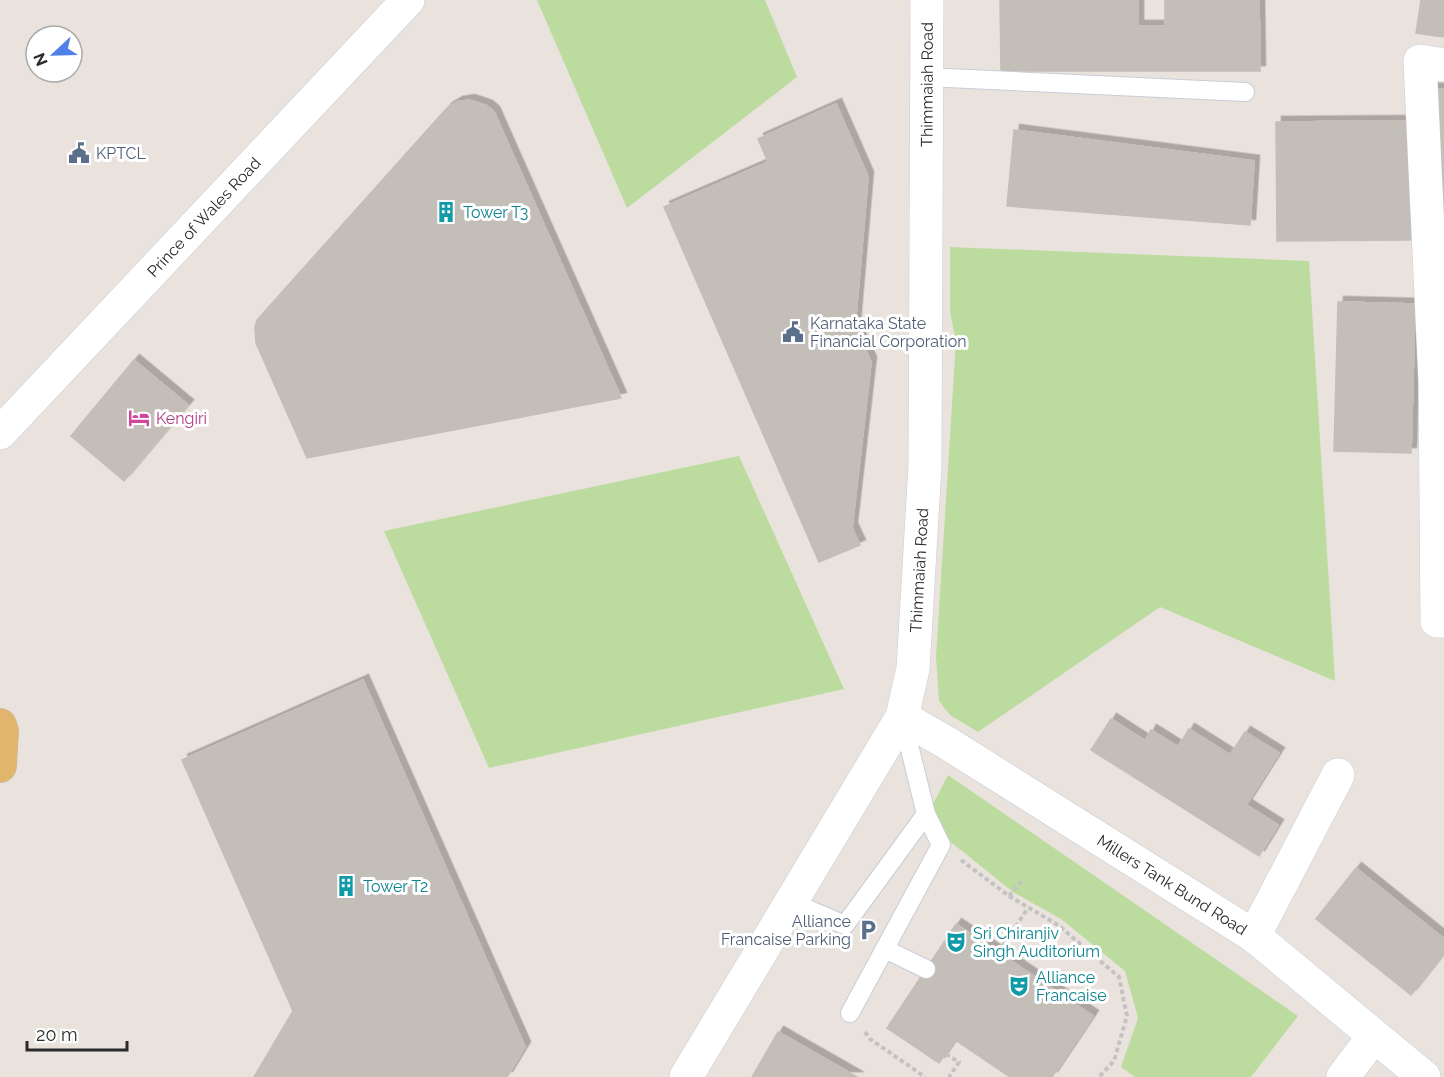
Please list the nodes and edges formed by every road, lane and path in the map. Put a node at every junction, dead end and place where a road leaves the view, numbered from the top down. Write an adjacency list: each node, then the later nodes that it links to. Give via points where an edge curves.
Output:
1 (408, 0): 6 (street, Prince of Wales Road)
2 (927, 0): 4 (street, Thimmaiah Road)
3 (1444, 65): 7 (street, via 1420,61 1435,381 1437,621)
4 (926, 77): 5 (lane); 8 (street, Thimmaiah Road, via 926,465 913,669)
5 (1245, 92)
6 (0, 432)
7 (1444, 621)
8 (902, 717): 12 (lane); 16 (street, Thimmaiah Road); 18 (street, Millers Tank Bund Road)
9 (0, 725): 10 (main road)
10 (0, 766)
11 (1338, 775): 18 (street)
12 (926, 814): 13 (lane); 16 (lane, via 845,925)
13 (941, 845): 15 (path); 19 (lane)
14 (1023, 879): 15 (path)
15 (1009, 896): 17 (path)
16 (791, 902): 25 (street, Thimmaiah Road)
17 (1028, 908): 20 (path); 28 (path, via 1058,925 1119,976 1127,1016 1114,1061)
18 (1254, 936): 23 (street, Millers Tank Bund Road)
19 (885, 949): 21 (lane); 22 (lane)
20 (999, 952)
21 (926, 969)
22 (850, 1013): 26 (path, via 870,1039)
23 (1374, 1036): 29 (street); 30 (street, Millers Tank Bund Road)
24 (946, 1054): 27 (path, via 959,1062)
25 (686, 1077)
26 (925, 1077)
27 (949, 1077)
28 (1099, 1077)
29 (1343, 1077)
30 (1424, 1077)

